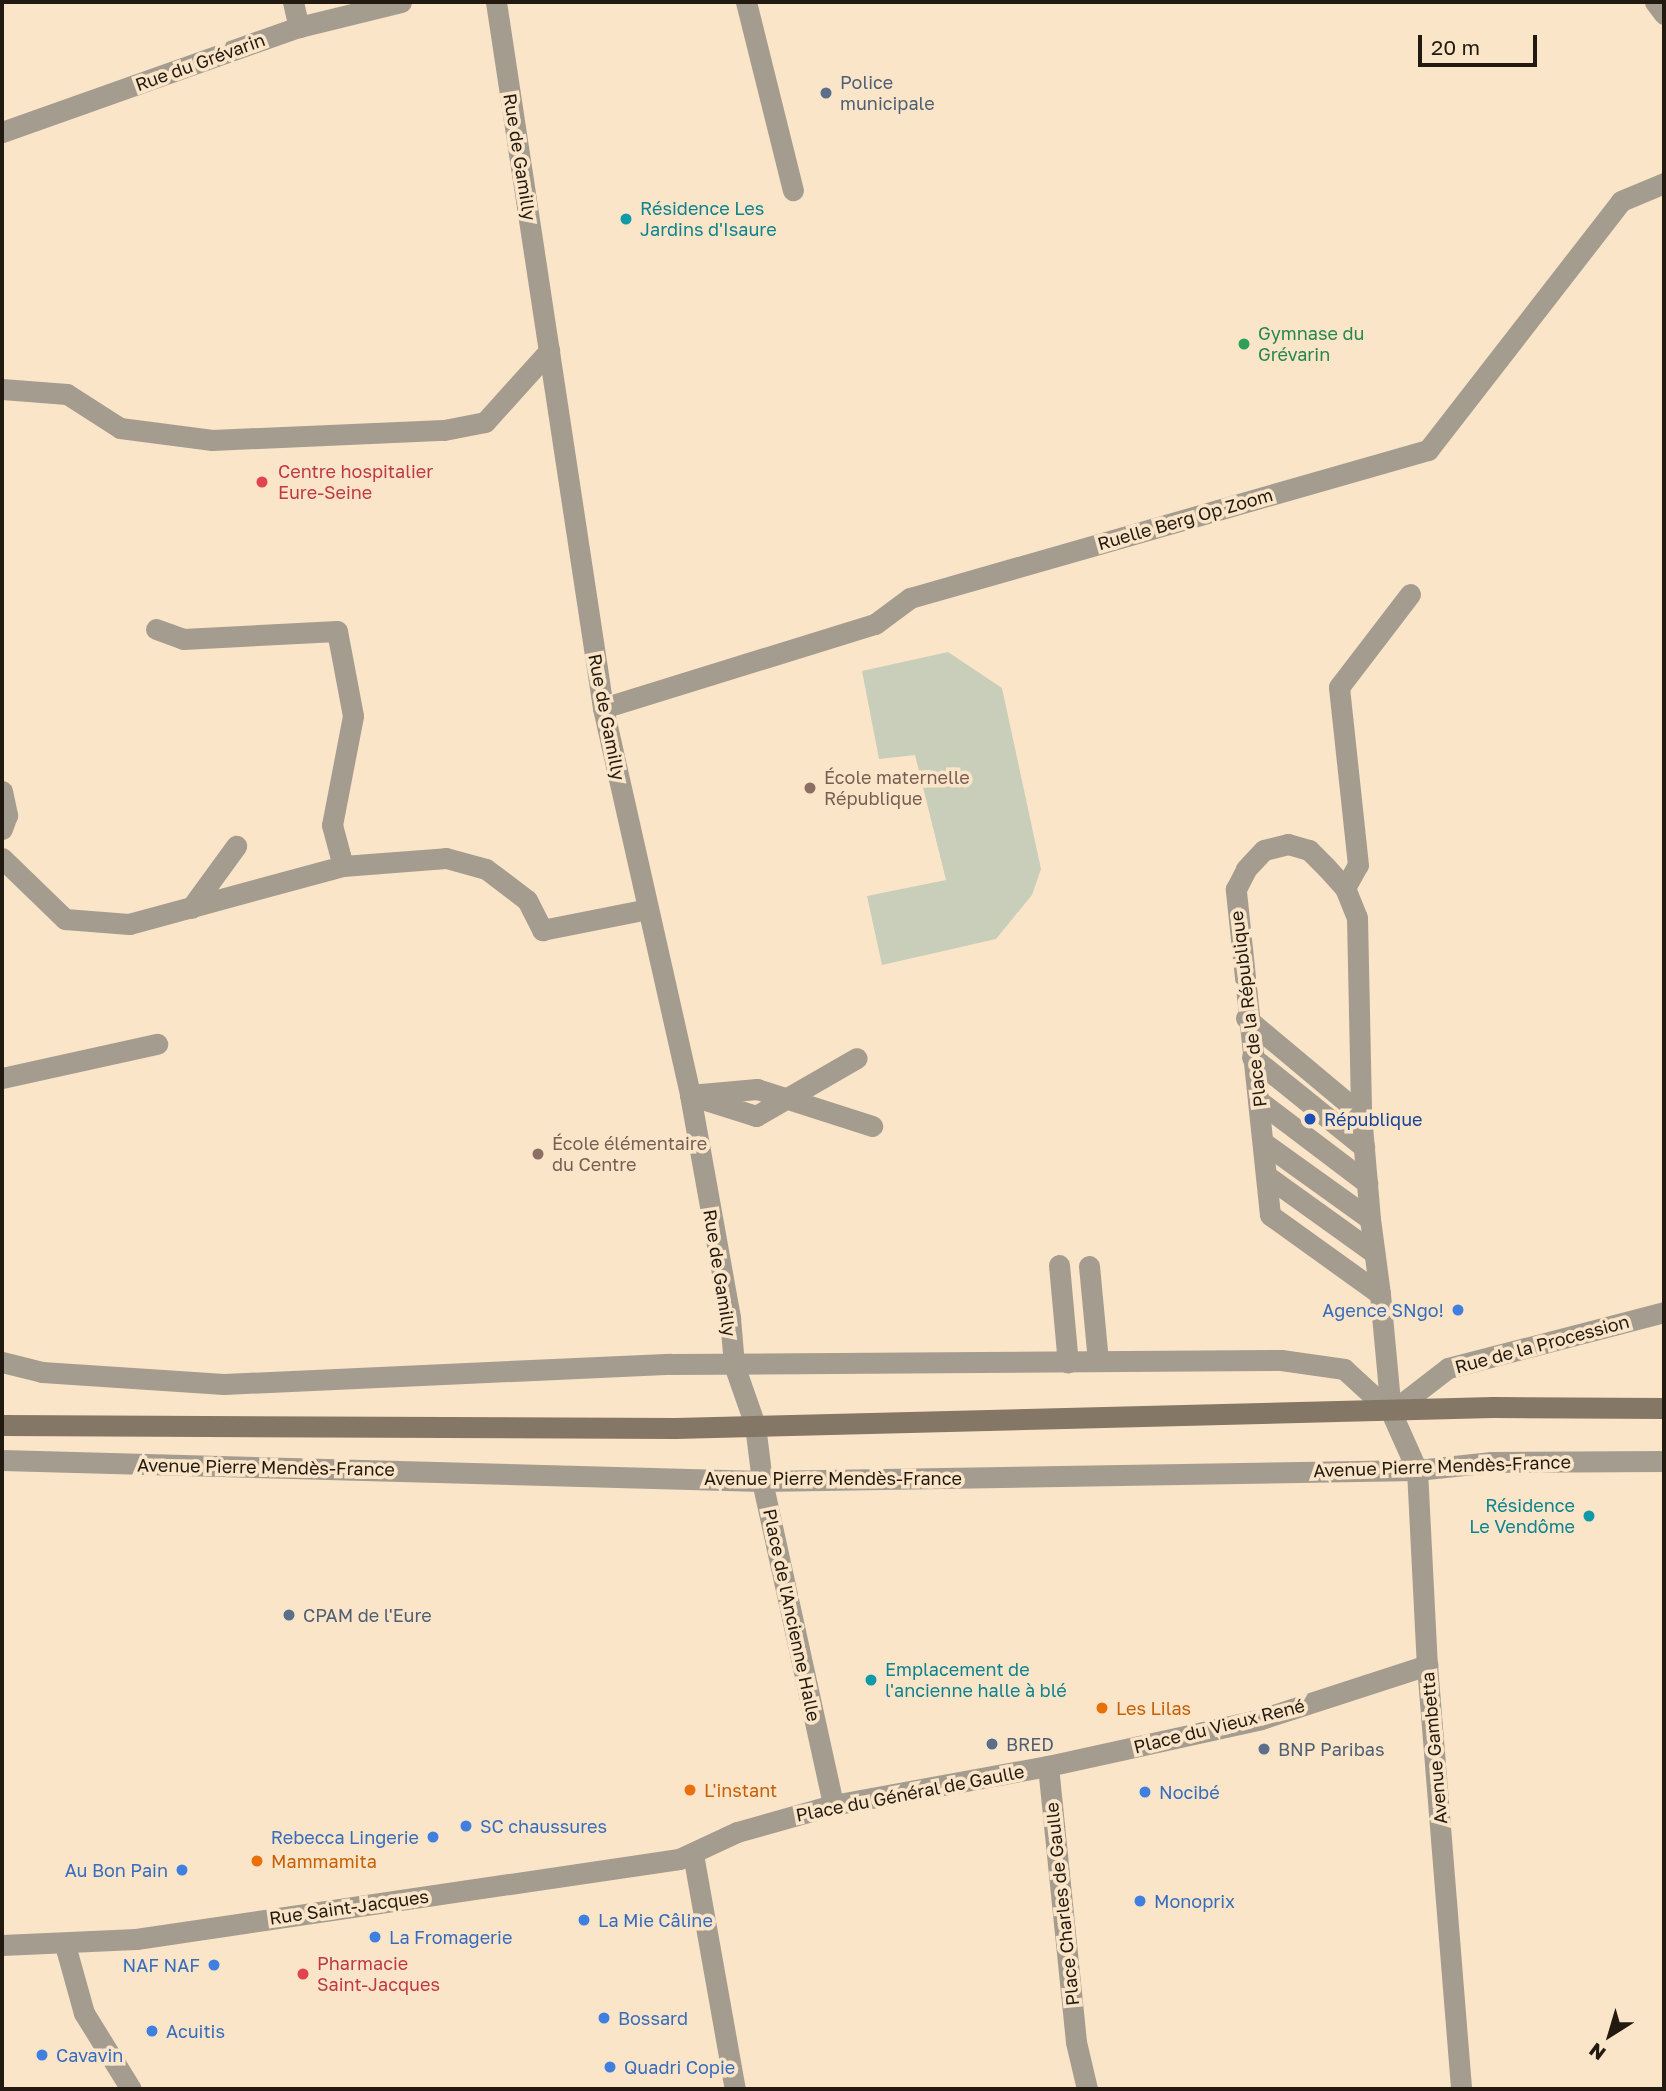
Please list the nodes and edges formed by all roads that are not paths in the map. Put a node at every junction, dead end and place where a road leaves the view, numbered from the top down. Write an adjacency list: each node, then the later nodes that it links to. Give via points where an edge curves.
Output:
1 (293, 2): 7 (street)
2 (401, 2): 7 (street, Rue du Grévarin)
3 (496, 2): 11 (street, Rue de Gamilly)
4 (746, 2): 10 (street)
5 (1655, 2): 6 (street)
6 (1664, 14)
7 (299, 27): 8 (street, Rue du Grévarin)
8 (2, 132)
9 (1664, 183): 15 (street, Ruelle Berg Op Zoom, via 1621,201 1428,450 910,598 875,624)
10 (793, 190)
11 (549, 351): 12 (street, via 485,422 444,430 212,440 121,428 67,394); 15 (street, Rue de Gamilly)
12 (2, 389)
13 (1410, 594): 21 (street, via 1339,687 1358,865)
14 (156, 629): 20 (street, via 183,639 337,631 353,716 332,825)
15 (603, 708): 23 (street, Rue de Gamilly)
16 (2, 791): 17 (street, via 7,815)
17 (2, 829)
18 (236, 846): 22 (street)
19 (2, 858): 22 (street, via 65,919 129,924)
20 (343, 866): 22 (street); 23 (street, via 446,858 486,869 527,900 542,930)
21 (1345, 888): 24 (street, Place de la République, via 1309,850 1288,844 1264,850 1246,869 1236,890); 32 (street, Place de la République, via 1357,917)
22 (191, 908)
23 (648, 909): 29 (street, Rue de Gamilly)
24 (1246, 1018): 27 (street, Place de la République); 32 (street)
25 (157, 1044): 28 (street)
26 (857, 1058): 30 (street)
27 (1252, 1058): 31 (street, Place de la République); 35 (street)
28 (2, 1078)
29 (690, 1095): 30 (street, via 756,1116); 47 (street, Rue de Gamilly, via 730,1318)
30 (791, 1100): 33 (street)
31 (1259, 1101): 34 (street, Place de la République); 37 (street)
32 (1361, 1114): 35 (street, Place de la République)
33 (872, 1126)
34 (1264, 1143): 36 (street, Place de la République); 38 (street)
35 (1364, 1147): 37 (street, Place de la République)
36 (1267, 1176): 39 (street); 42 (street, Place de la République, via 1270,1215)
37 (1367, 1183): 38 (street, Place de la République)
38 (1370, 1219): 39 (street, Place de la République)
39 (1374, 1253): 42 (street, Place de la République)
40 (1059, 1265): 46 (street)
41 (1089, 1266): 44 (street)
42 (1380, 1294): 49 (street, Place de la République)
43 (1664, 1312): 49 (street, Rue de la Procession, via 1448,1368)
44 (1098, 1361): 46 (street); 49 (street, via 1281,1360 1344,1370)
45 (2, 1362): 47 (street, via 42,1372 223,1384)
46 (1068, 1363): 47 (street)
47 (733, 1365): 51 (street, Rue de Gamilly)
48 (1664, 1408): 49 (main road)
49 (1391, 1412): 51 (main road); 54 (street, Avenue Gambetta)
50 (2, 1424): 51 (main road)
51 (755, 1425): 55 (street, Place de l'Ancienne Halle)
52 (2, 1460): 55 (street, Avenue Pierre Mendès-France)
53 (1664, 1461): 54 (street, Avenue Pierre Mendès-France, via 1492,1462)
54 (1418, 1471): 55 (street, Avenue Pierre Mendès-France); 56 (street, Avenue Gambetta)
55 (762, 1481): 58 (street, Place de l'Ancienne Halle)
56 (1427, 1665): 57 (street, Place du Vieux René, via 1261,1719); 65 (street, Avenue Gambetta)
57 (1048, 1766): 58 (street, Place du Général de Gaulle); 64 (street, Place Charles de Gaulle, via 1076,2042)
58 (833, 1805): 59 (street, Place du Général de Gaulle, via 737,1832)
59 (694, 1854): 61 (street, Rue Saint-Jacques, via 150,1937); 63 (street)
60 (2, 1945): 61 (street, Rue Saint-Jacques)
61 (65, 1945): 62 (street, via 84,2013)
62 (131, 2089)
63 (735, 2089)
64 (1087, 2089)
65 (1461, 2089)

